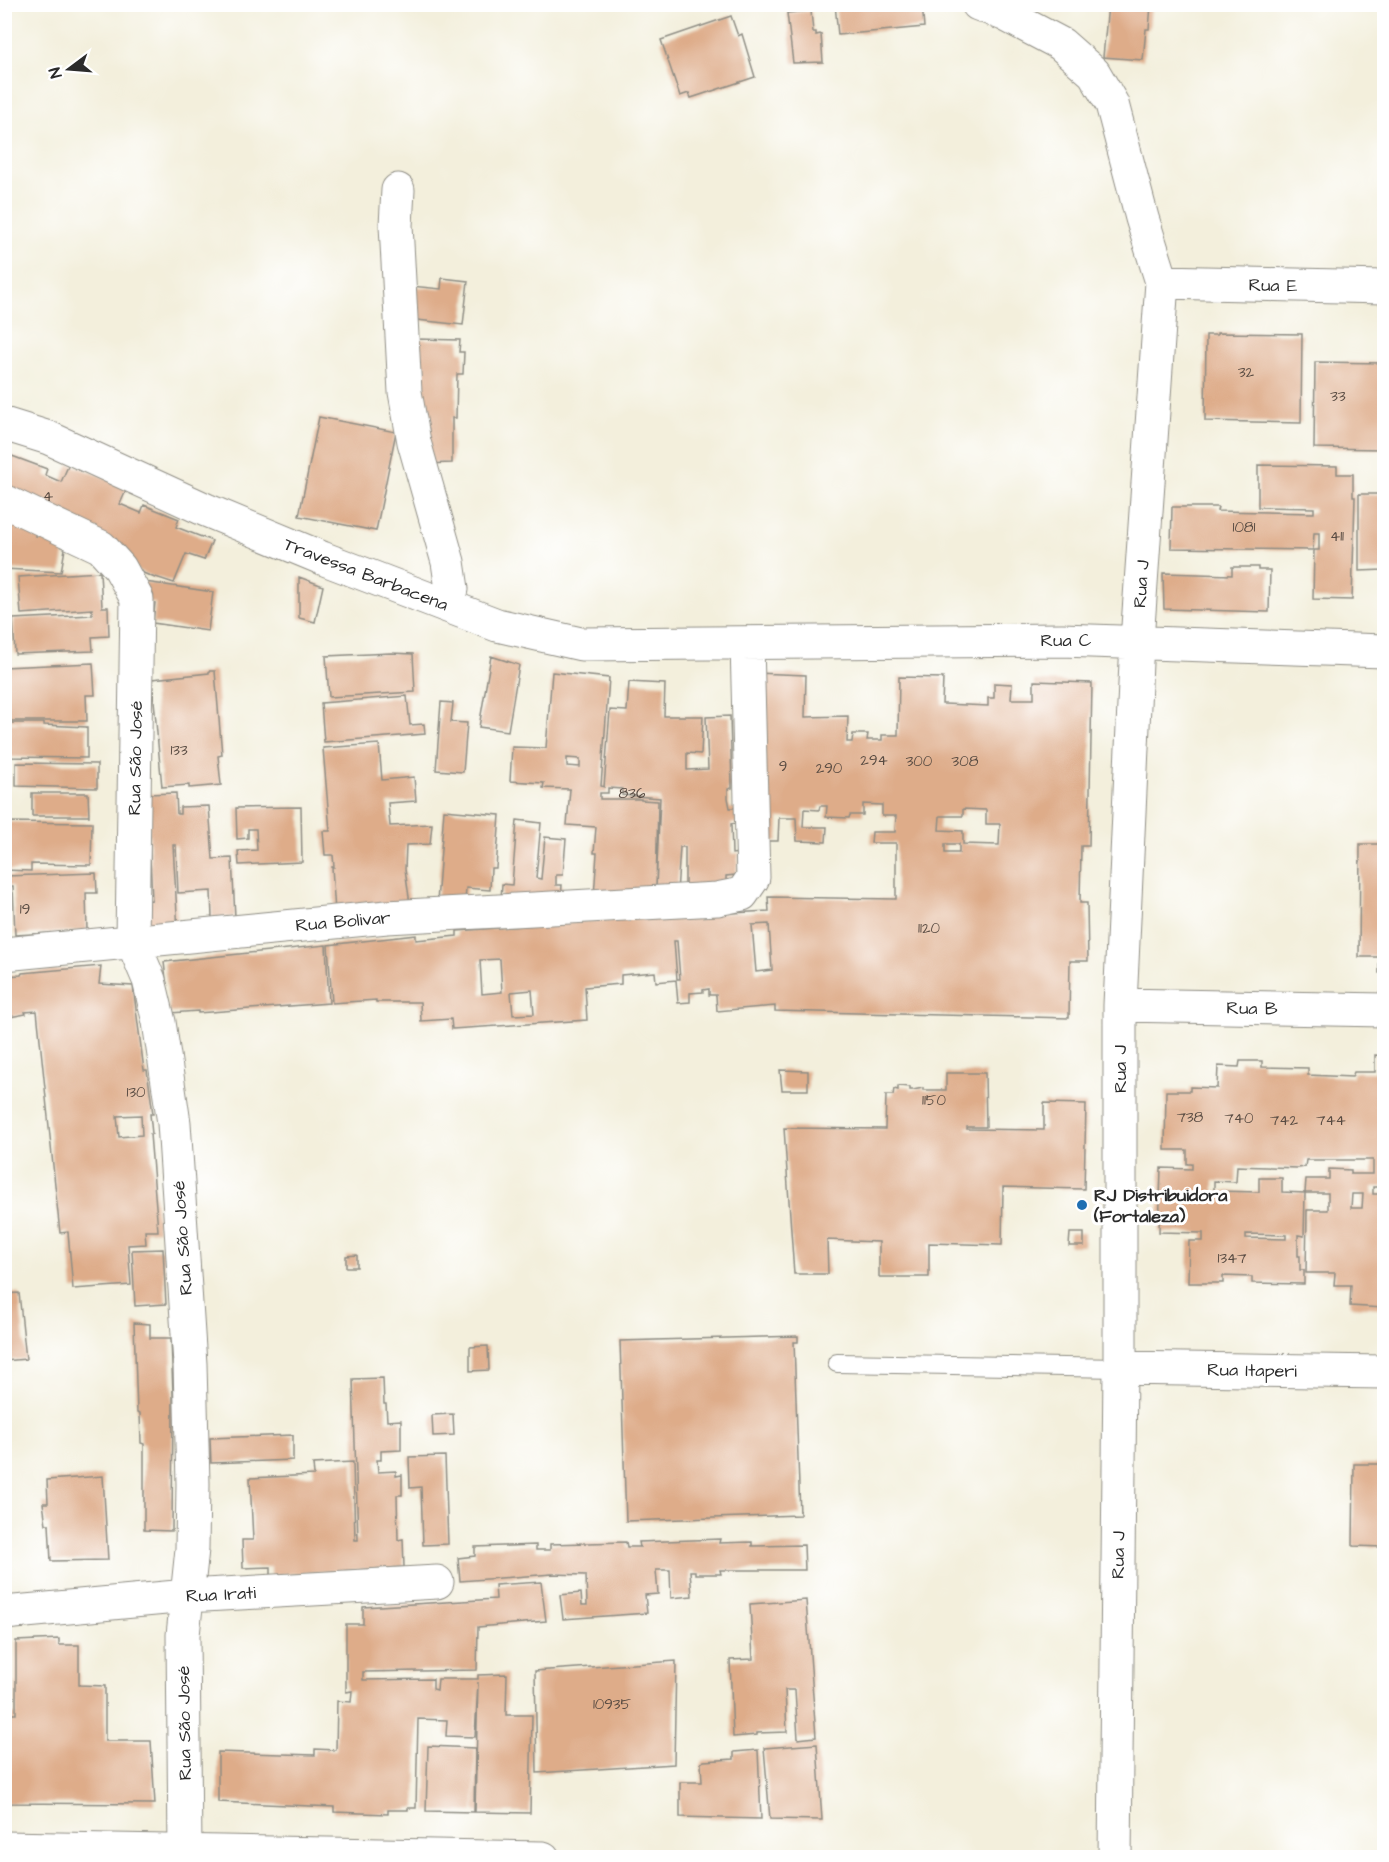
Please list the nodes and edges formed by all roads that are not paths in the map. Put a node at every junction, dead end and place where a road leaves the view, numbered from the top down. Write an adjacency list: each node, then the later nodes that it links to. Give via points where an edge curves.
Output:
1 (978, 4): 3 (street, via 1061,44 1094,73 1112,104)
2 (398, 190): 7 (street, via 396,225 405,392 414,442 448,562 452,589)
3 (1162, 282): 4 (street, Rua E); 8 (street, Rua J)
4 (1384, 287)
5 (4, 424): 7 (street, Travessa Barbacena, via 49,438 206,510)
6 (4, 501): 11 (street, Rua São José, via 100,547 120,568 137,599)
7 (448, 606): 9 (street, Travessa Barbacena, via 497,625 581,644)
8 (1137, 641): 9 (street, Rua C); 10 (street, Rua C); 13 (street, Rua J)
9 (747, 644): 11 (street, Rua Bolivar, via 753,878 742,894 717,899 387,917)
10 (1384, 651)
11 (132, 940): 12 (street, Rua Bolivar); 19 (street, Rua São José, via 149,980 159,1022 174,1123 190,1364 192,1549)
12 (4, 954)
13 (1120, 1005): 14 (street, Rua B); 16 (street, Rua J)
14 (1384, 1010)
15 (837, 1363): 16 (lane)
16 (1120, 1368): 17 (street, Rua Itaperi); 24 (street, Rua J)
17 (1384, 1372)
18 (437, 1582): 19 (street, Rua Irati)
19 (187, 1596): 20 (street, Rua Irati); 22 (street, Rua São José, via 183,1635)
20 (4, 1613)
21 (4, 1848): 22 (street)
22 (185, 1852): 23 (street)
23 (543, 1857)
24 (1114, 1857)

